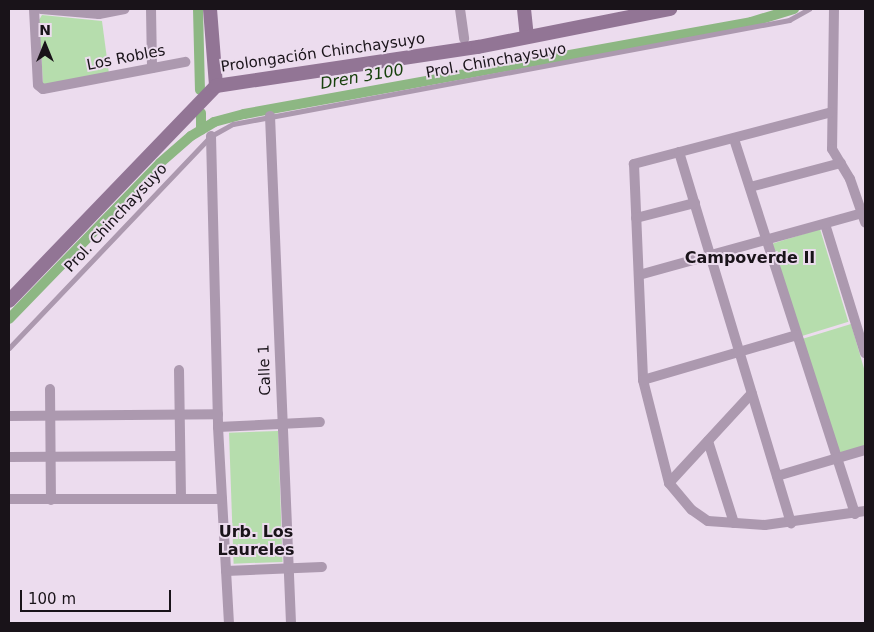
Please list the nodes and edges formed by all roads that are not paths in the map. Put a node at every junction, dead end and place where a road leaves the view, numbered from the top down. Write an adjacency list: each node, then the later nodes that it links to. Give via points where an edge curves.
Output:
1 (34, 9): 14 (street, Los Robles, via 38,85 43,89)
2 (41, 9): 3 (street, via 100,14)
3 (125, 9)
4 (151, 9): 14 (street)
5 (210, 9): 15 (street)
6 (460, 9): 12 (street)
7 (524, 9): 11 (street)
8 (670, 9): 11 (street, Prolongación Chinchaysuyo)
9 (809, 9): 17 (lane, Prol. Chinchaysuyo, via 789,20)
10 (834, 9): 16 (street)
11 (527, 37): 15 (street, Prolongación Chinchaysuyo)
12 (464, 39)
13 (185, 62): 14 (street, Los Robles)
14 (152, 68)
15 (216, 86): 30 (street, Prolongación Chinchaysuyo)
16 (832, 112): 19 (street); 21 (street, via 832,148)
17 (270, 116): 18 (lane, Prol. Chinchaysuyo, via 233,124); 45 (street, Calle 1)
18 (211, 136): 33 (lane, Prol. Chinchaysuyo); 41 (street)
19 (734, 139): 20 (street); 22 (street)
20 (680, 152): 23 (street); 24 (street, via 634,164)
21 (841, 163): 22 (street); 25 (street)
22 (750, 188): 27 (street)
23 (695, 203): 24 (street); 28 (street)
24 (636, 218): 29 (street)
25 (864, 218): 26 (street)
26 (825, 224): 27 (street); 31 (street)
27 (766, 240): 28 (street); 32 (street)
28 (711, 255): 29 (street); 34 (street)
29 (639, 275): 37 (street)
30 (9, 301)
31 (860, 319): 35 (street)
32 (797, 335): 34 (street); 52 (street)
33 (9, 348)
34 (740, 352): 37 (street); 39 (street)
35 (865, 353)
36 (179, 370): 40 (street)
37 (643, 380): 54 (street)
38 (50, 389): 42 (street)
39 (752, 394): 47 (street); 53 (street)
40 (180, 414): 41 (street); 42 (street); 49 (street)
41 (218, 414): 46 (street)
42 (50, 415): 43 (street); 51 (street)
43 (9, 416)
44 (320, 422): 45 (street)
45 (281, 424): 46 (street); 63 (street, Calle 1)
46 (218, 427): 57 (street)
47 (708, 441): 54 (street); 60 (street)
48 (865, 450): 52 (street)
49 (180, 456): 51 (street); 56 (street)
50 (9, 457): 51 (street)
51 (50, 457): 58 (street)
52 (837, 459): 53 (street); 59 (street)
53 (777, 476): 61 (street)
54 (669, 483): 60 (street, via 692,510 708,521)
55 (9, 499): 58 (street)
56 (181, 499): 57 (street); 58 (street)
57 (222, 499): 64 (street)
58 (51, 500)
59 (861, 514): 61 (street)
60 (734, 523): 61 (street)
61 (791, 523)
62 (322, 567): 63 (street)
63 (290, 569): 64 (street); 66 (street, Calle 1)
64 (226, 571): 65 (street)
65 (228, 623)
66 (291, 623)

